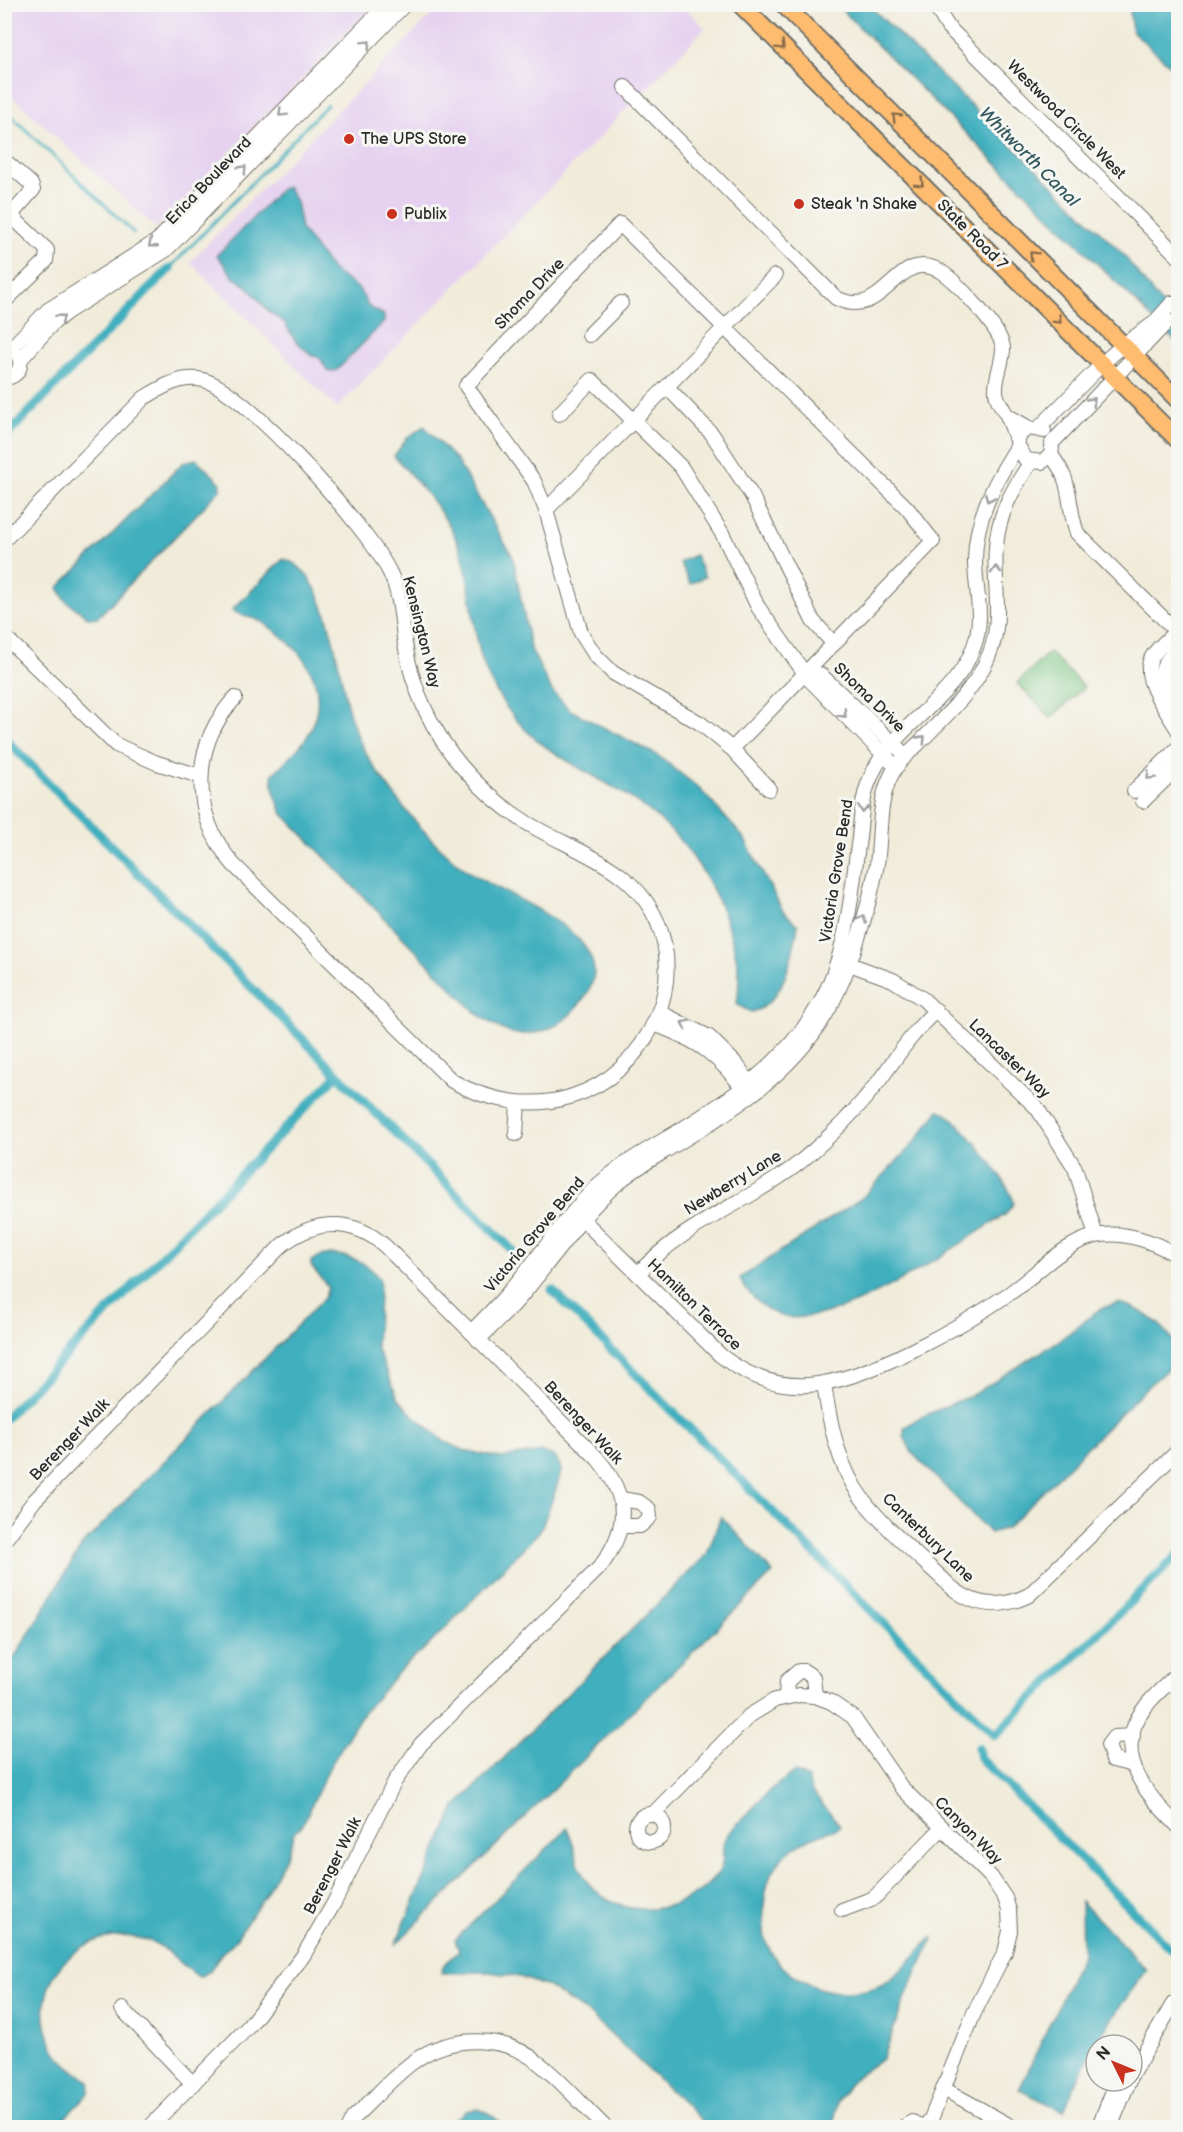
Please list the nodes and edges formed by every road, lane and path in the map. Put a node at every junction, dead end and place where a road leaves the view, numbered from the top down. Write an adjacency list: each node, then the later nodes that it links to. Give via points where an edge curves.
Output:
1 (387, 4): 16 (street, Erica Boulevard, one-way to 16, via 157,241 48,310)
2 (405, 4): 18 (street, Erica Boulevard, one-way to 2, via 67,312 166,250)
3 (740, 4): 19 (main road, State Road 7, one-way to 19)
4 (783, 4): 17 (main road, State Road 7, one-way to 4)
5 (934, 4): 9 (street, Westwood Circle West, via 948,27)
6 (624, 87): 25 (street, via 836,298 850,305 863,304 878,297 904,271 918,266 941,272 994,324 1003,350 995,390)
7 (4, 160): 8 (street, via 33,190)
8 (8, 212): 11 (street, via 47,250 46,261)
9 (1179, 256)
10 (775, 276): 14 (street)
11 (7, 297)
12 (621, 303): 15 (street)
13 (1176, 307): 17 (street)
14 (726, 327): 22 (street); 31 (street, Shoma Drive, via 620,224 466,386 534,481); 35 (street, Shoma Drive, via 907,508 933,541)
15 (589, 335)
16 (7, 349): 18 (street)
17 (1129, 351): 19 (street); 20 (street, Victoria Grove Bend); 23 (main road, State Road 7)
18 (20, 360): 21 (street, Erica Boulevard, via 16,374)
19 (1102, 364): 20 (main road, State Road 7); 27 (street)
20 (1115, 377): 28 (main road, State Road 7); 30 (street, Victoria Grove Bend, one-way to 20)
21 (4, 378)
22 (667, 387): 26 (street); 35 (street, Shoma Drive, via 712,434 752,496 813,621)
23 (1179, 400)
24 (559, 414): 26 (street, Shoma Drive, via 592,380)
25 (1008, 416): 27 (street); 29 (street)
26 (634, 421): 31 (street); 37 (street, Shoma Drive, via 681,467 699,492 758,607)
27 (1033, 428): 29 (street, Victoria Grove Bend); 30 (street, via 1046,433)
28 (1179, 440)
29 (1017, 443): 30 (street, via 1021,456); 41 (street, Victoria Grove Bend, one-way to 41, via 992,490 980,525 975,566 979,625 974,646 953,683)
30 (1044, 455): 33 (street, via 1050,470 1064,473 1077,533); 45 (street, Victoria Grove Bend, one-way to 30, via 965,696 990,653 998,622 995,549 999,528 1014,489)
31 (546, 510): 43 (street, Shoma Drive, via 581,633 595,656 613,673 665,700)
32 (4, 540): 52 (street, Kensington Way, via 144,398 189,371 221,387 261,421 319,481 382,559 396,589 418,694 441,738 471,777 528,824 595,857 640,893 657,921 666,953 666,986)
33 (1178, 631): 40 (street, via 1150,660 1149,670 1150,682)
34 (4, 636): 48 (street, via 116,746)
35 (834, 644): 37 (street, Shoma Drive)
36 (1179, 648): 39 (street, via 1162,664 1161,672)
37 (806, 671): 41 (street, Shoma Drive, via 821,675); 43 (street, Shoma Drive); 44 (street, Shoma Drive, one-way to 44, via 808,678)
38 (235, 698): 48 (street, via 212,732)
39 (1179, 705)
40 (1179, 730): 42 (street)
41 (893, 744): 44 (street, Victoria Grove Bend); 45 (street, Shoma Drive)
42 (1178, 748): 46 (street, one-way to 46, via 1139,796)
43 (732, 749): 49 (street, Shoma Drive)
44 (884, 755): 47 (street, Shoma Drive); 50 (street, Victoria Grove Bend, one-way to 50, via 865,795)
45 (906, 756): 47 (street, Victoria Grove Bend)
46 (1179, 766)
47 (896, 767): 50 (street, Victoria Grove Bend, one-way to 47, via 869,900 884,798)
48 (200, 776): 54 (street, Kensington Way, via 207,823 233,864 452,1081 483,1096)
49 (769, 789)
50 (844, 962): 51 (street, Lancaster Way, via 893,980); 53 (street, Victoria Grove Bend, via 806,1025)
51 (936, 1010): 57 (street, Lancaster Way, via 1052,1127 1079,1179); 59 (street, Newberry Lane, via 907,1039 879,1080 822,1143 774,1181 677,1237)
52 (656, 1018): 53 (street, via 713,1053); 54 (street, Kensington Way, via 641,1047 602,1083 570,1097)
53 (750, 1090): 56 (street, Victoria Grove Bend, via 635,1157 597,1186)
54 (518, 1103): 55 (street)
55 (516, 1134)
56 (578, 1214): 59 (street, Hamilton Terrace); 60 (street, Victoria Grove Bend)
57 (1096, 1236): 58 (street, via 1140,1239); 61 (street, Hamilton Terrace, via 1065,1251 952,1330 890,1360)
58 (1179, 1256)
59 (638, 1274): 61 (street, Hamilton Terrace, via 732,1365 777,1383)
60 (475, 1336): 63 (street, Berenger Walk, via 598,1459); 65 (street, Berenger Walk, via 374,1237 342,1225 306,1230 282,1246 61,1473)
61 (824, 1383): 62 (street, Canterbury Lane, via 840,1453 861,1497 960,1594 994,1611 1038,1588)
62 (1179, 1450)
63 (621, 1499): 64 (street, Berenger Walk); 64 (street, via 644,1504 650,1516 640,1526)
64 (621, 1527): 79 (street, Berenger Walk, via 613,1549 600,1567 421,1744 395,1781 303,1956 271,2001)
65 (4, 1541)
66 (1179, 1673): 69 (street, via 1145,1708)
67 (815, 1696): 68 (street, Canyon Way); 68 (street, via 813,1677 799,1671 787,1681); 73 (street, Canyon Way, via 853,1717 894,1779)
68 (786, 1697): 71 (street, Canyon Way, via 749,1716)
69 (1133, 1736): 70 (street); 70 (street, via 1114,1737 1108,1751 1113,1760)
70 (1133, 1765): 72 (street, via 1145,1790)
71 (652, 1814)
72 (1179, 1826)
73 (942, 1828): 74 (street, via 874,1898); 80 (street, Canyon Way, via 998,1885 1010,1922 1005,1952 974,2013)
74 (842, 1910)
75 (1176, 2001): 77 (street); 78 (street)
76 (122, 2009): 79 (street)
77 (1144, 2040)
78 (1144, 2054)
79 (193, 2084): 83 (street, Berenger Walk)
80 (944, 2089): 87 (street, Canyon Way); 88 (street)
81 (1112, 2093): 89 (street)
82 (1124, 2093): 90 (street)
83 (149, 2127)
84 (348, 2127): 85 (street, via 414,2061 439,2048 477,2041 499,2044 530,2056)
85 (603, 2127)
86 (902, 2127): 87 (street, Canyon Way, via 912,2122)
87 (924, 2127)
88 (1014, 2127)
89 (1098, 2127)
90 (1110, 2127)

